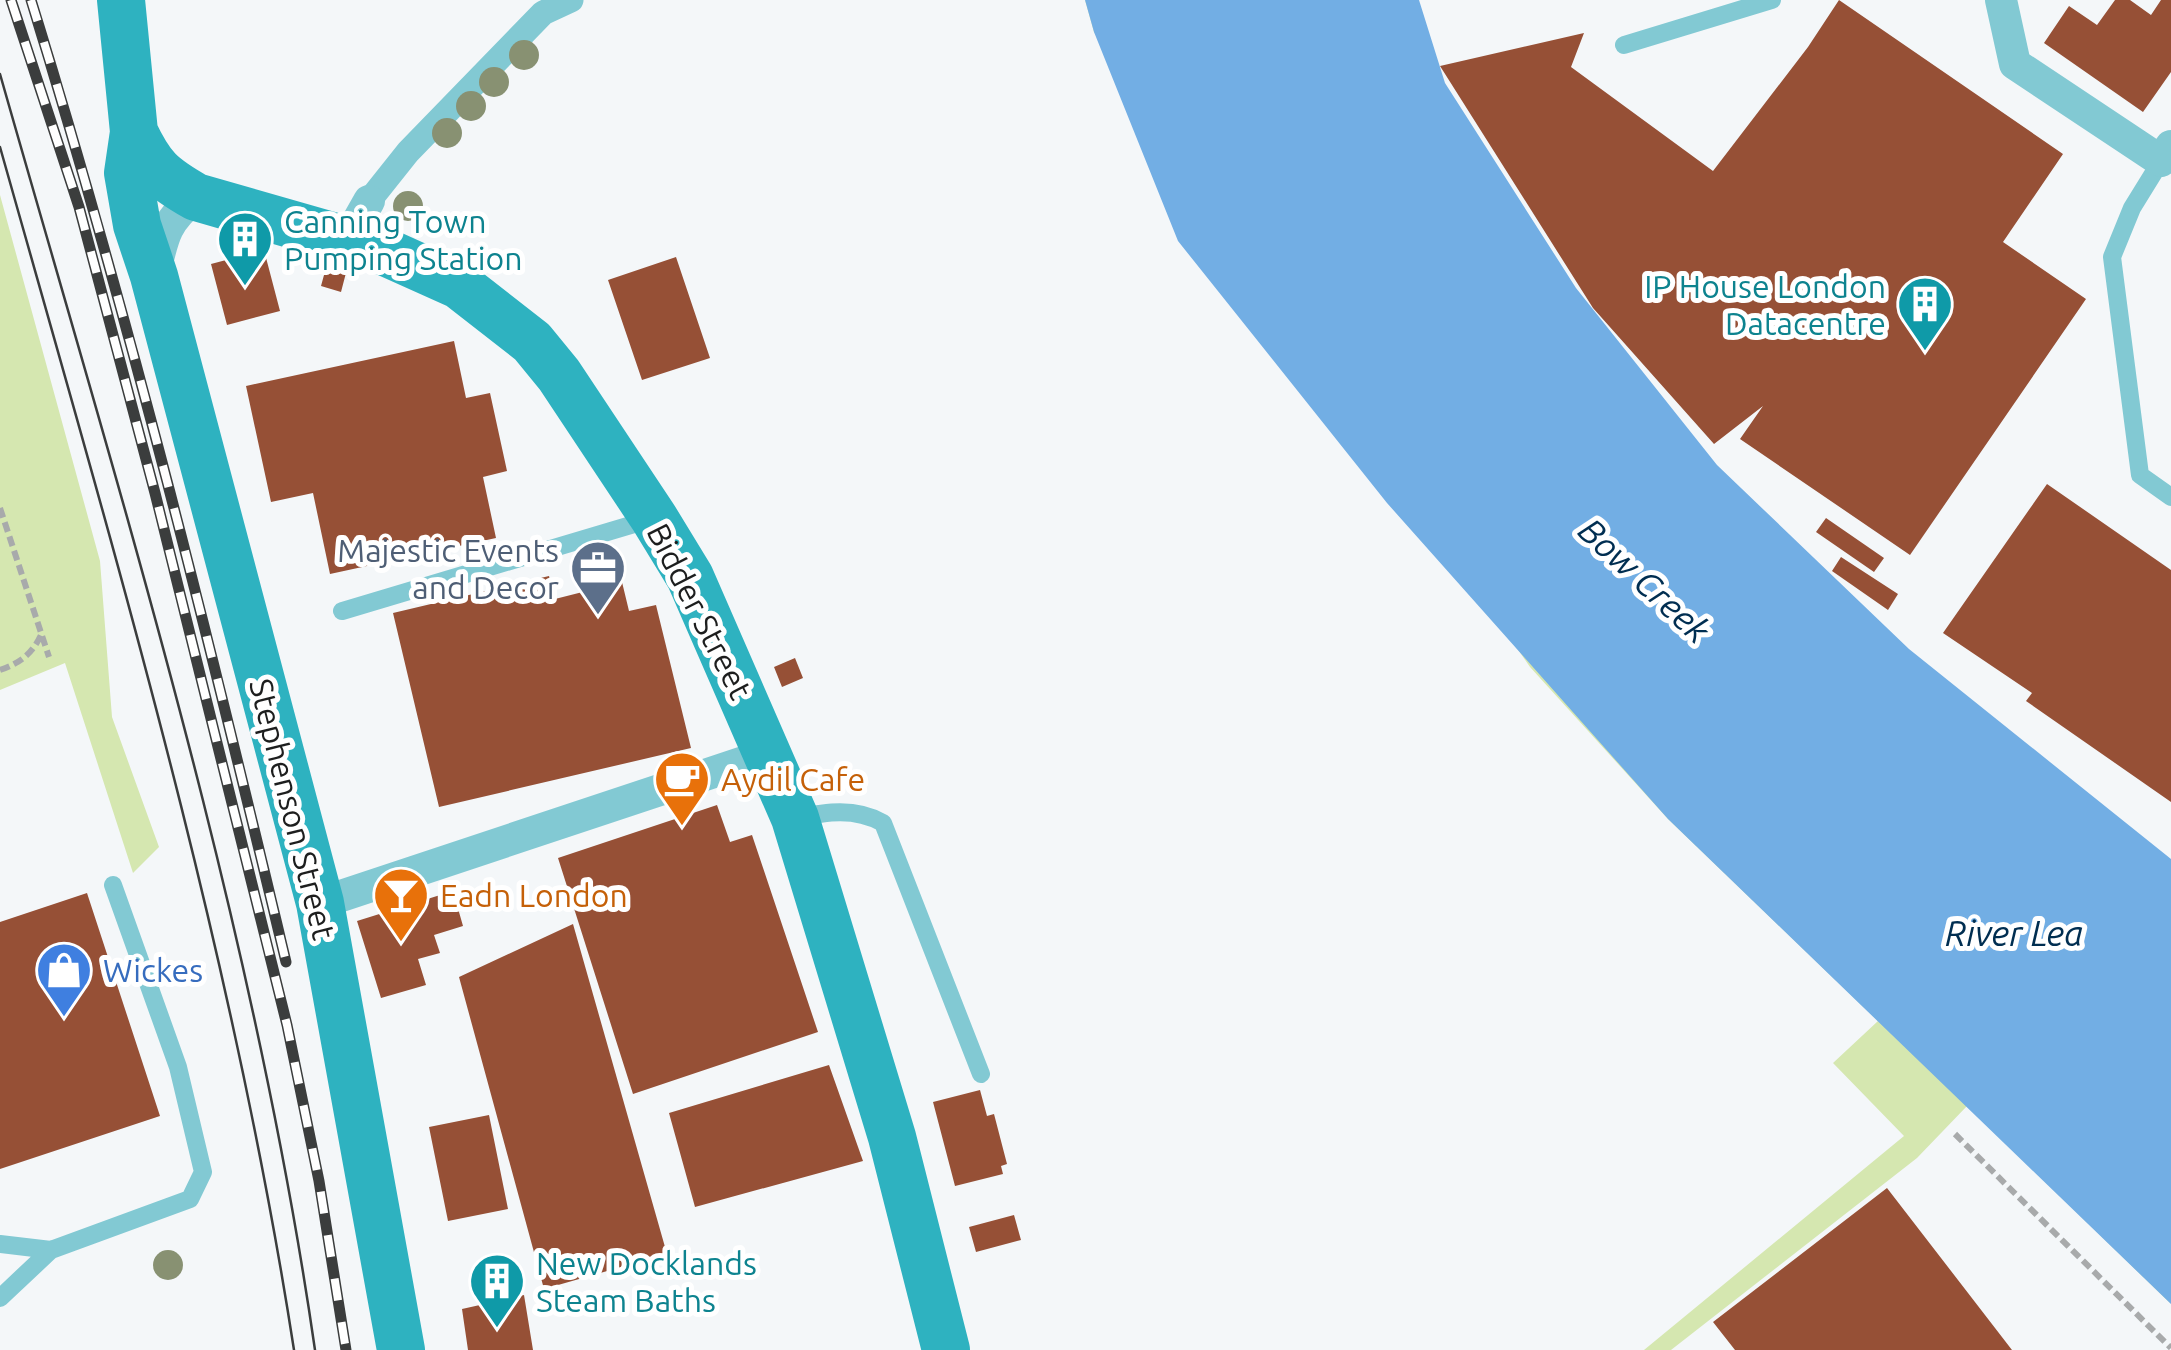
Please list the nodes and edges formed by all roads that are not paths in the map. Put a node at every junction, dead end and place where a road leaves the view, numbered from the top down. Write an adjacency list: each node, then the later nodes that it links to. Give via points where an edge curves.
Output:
1 (121, 0): 6 (main road, Stephenson Street)
2 (571, 0): 9 (street, via 543,13 408,152)
3 (1772, 0): 5 (lane)
4 (2001, 0): 7 (street, via 2015,64)
5 (1624, 46)
6 (133, 124): 8 (main road, Bidder Street, via 149,164); 10 (main road, Stephenson Street, via 130,187)
7 (2166, 154): 11 (lane, via 2132,208 2112,257 2140,475)
8 (196, 197): 9 (main road, Bidder Street); 10 (street, Stephenson Street, via 165,230)
9 (358, 220): 12 (main road, Bidder Street, via 532,342)
10 (154, 276): 17 (main road, Stephenson Street)
11 (2171, 497)
12 (654, 518): 13 (lane); 14 (main road, Bidder Street, via 690,577)
13 (342, 611)
14 (768, 754): 15 (main road, Bidder Street); 17 (street)
15 (794, 818): 18 (lane, via 864,813 883,823); 23 (main road, Bidder Street, via 892,1137)
16 (114, 885): 20 (lane, via 178,1067 203,1172 190,1199)
17 (320, 903): 22 (main road, Stephenson Street)
18 (981, 1074)
19 (0, 1244): 20 (lane)
20 (51, 1250): 21 (lane)
21 (0, 1298)
22 (401, 1350)
23 (946, 1350)

